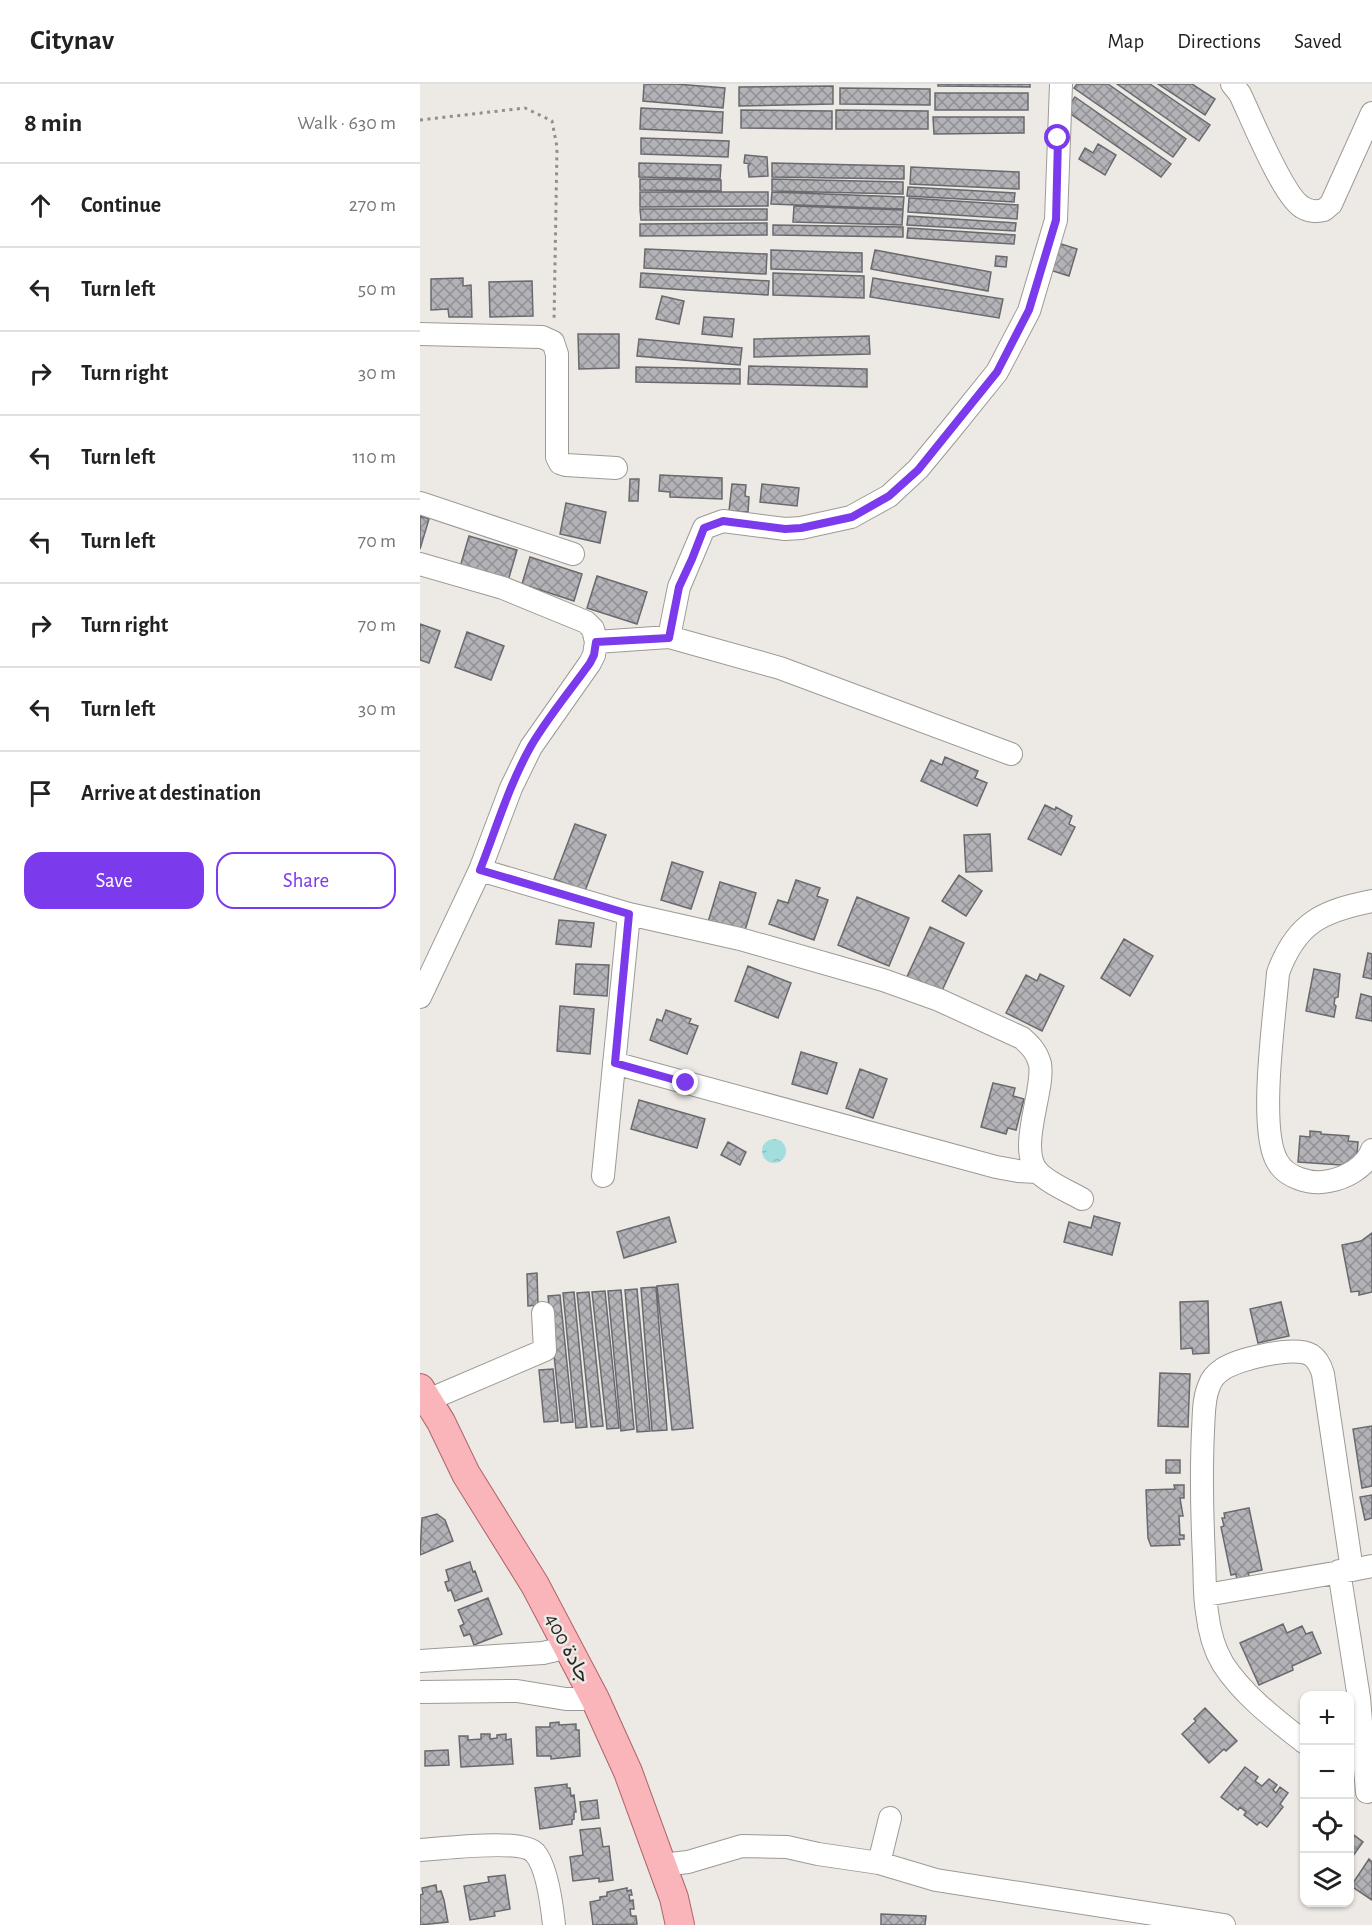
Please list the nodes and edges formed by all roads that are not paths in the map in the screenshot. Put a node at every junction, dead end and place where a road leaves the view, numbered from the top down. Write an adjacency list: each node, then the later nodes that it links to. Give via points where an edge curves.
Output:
1 (1061, 84): 9 (street, via 1056,220 1029,310 997,372 918,470 889,496 852,517 793,528 723,521 704,528 679,587)
2 (1232, 84): 3 (street, via 1286,191 1301,207 1311,211 1324,210 1331,204)
3 (1372, 113)
4 (420, 334): 5 (street, via 542,337 554,342 557,457 566,465)
5 (616, 468)
6 (420, 503): 7 (street)
7 (573, 554)
8 (420, 564): 10 (street, via 503,588 585,622 593,629)
9 (669, 638): 10 (street); 11 (street, via 780,668)
10 (596, 642): 12 (street, via 590,663 531,747)
11 (1011, 754)
12 (480, 870): 14 (street); 15 (street)
13 (1372, 901): 17 (street, via 1349,905 1308,924 1285,953 1278,973 1268,1107 1276,1160 1296,1177 1314,1182 1336,1180 1361,1166)
14 (629, 914): 16 (street); 18 (street, via 740,939 883,980 939,1000 1022,1038 1037,1055 1040,1066 1030,1139)
15 (420, 997)
16 (615, 1063): 18 (street, via 996,1167); 19 (street)
17 (1372, 1150)
18 (1037, 1172): 20 (street)
19 (603, 1176)
20 (1082, 1199)
21 (543, 1313): 22 (street, via 545,1350)
22 (424, 1394): 25 (main road, جادة 400, via 466,1474 535,1585)
23 (1354, 1569): 24 (street); 24 (street, via 1321,1367 1303,1352 1262,1356 1225,1367 1216,1374 1204,1406 1202,1501); 30 (street)
24 (1206, 1595): 29 (street, via 1212,1635 1224,1665 1246,1691)
25 (568, 1647): 26 (street, via 543,1653); 28 (main road, جادة 400)
26 (420, 1661)
27 (420, 1692): 28 (street, via 517,1691)
28 (595, 1699): 34 (main road, جادة 400, via 628,1772)
29 (1300, 1739)
30 (1363, 1789)
31 (890, 1818): 33 (street)
32 (420, 1850): 35 (street, via 497,1845 532,1850 541,1865)
33 (879, 1863): 34 (street, via 787,1847 742,1846 688,1862); 37 (street, via 936,1880)
34 (662, 1865): 36 (main road, جادة 400)
35 (554, 1925)
36 (680, 1925)
37 (1224, 1925)

